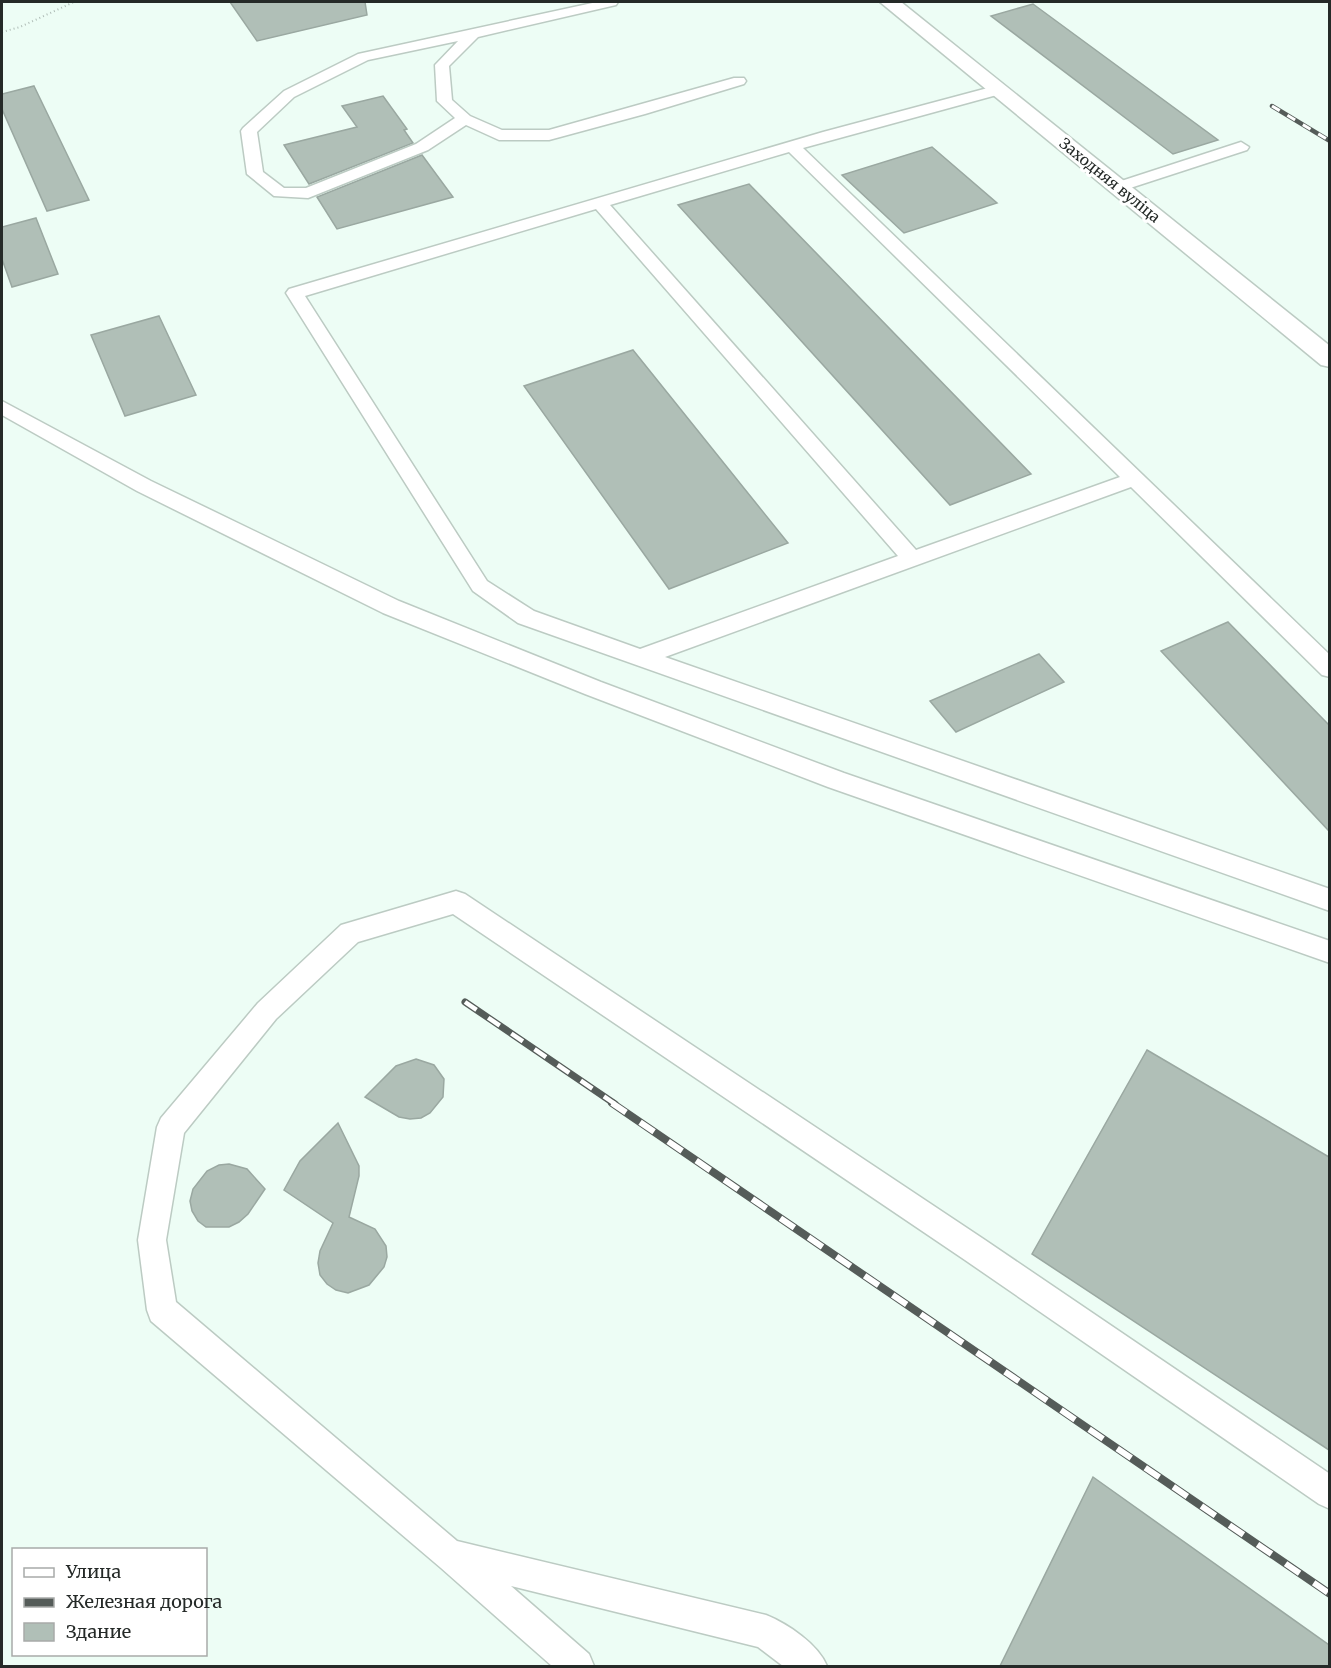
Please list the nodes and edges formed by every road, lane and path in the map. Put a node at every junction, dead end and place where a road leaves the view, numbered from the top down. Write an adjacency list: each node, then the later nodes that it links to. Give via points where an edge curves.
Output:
1 (74, 2): 4 (path)
2 (611, 2): 5 (lane)
3 (890, 2): 7 (street, Заходняя вуліца)
4 (2, 32)
5 (474, 33): 8 (lane, via 442,65 445,101); 8 (lane, via 363,57 289,94 249,131 255,174 280,193 308,193 422,147)
6 (739, 81): 8 (lane, via 549,135 499,135)
7 (999, 90): 9 (lane); 11 (street, Заходняя вуліца)
8 (465, 119)
9 (792, 146): 12 (lane); 15 (lane)
10 (1241, 147): 11 (lane)
11 (1118, 187): 13 (street, Заходняя вуліца)
12 (599, 203): 16 (lane); 17 (lane, via 295,293 480,586 526,617)
13 (1329, 359)
14 (2, 407): 20 (lane, via 144,486 391,607 836,780)
15 (1134, 479): 16 (lane); 18 (lane)
16 (912, 559): 17 (lane)
17 (641, 657): 19 (lane)
18 (1329, 669)
19 (1329, 900)
20 (1329, 952)
21 (1329, 1493): 22 (lane, via 456,902 350,933 267,1011 171,1127 152,1240 162,1310)
22 (449, 1555): 23 (lane); 24 (lane, via 766,1632)
23 (578, 1666)
24 (810, 1666)

